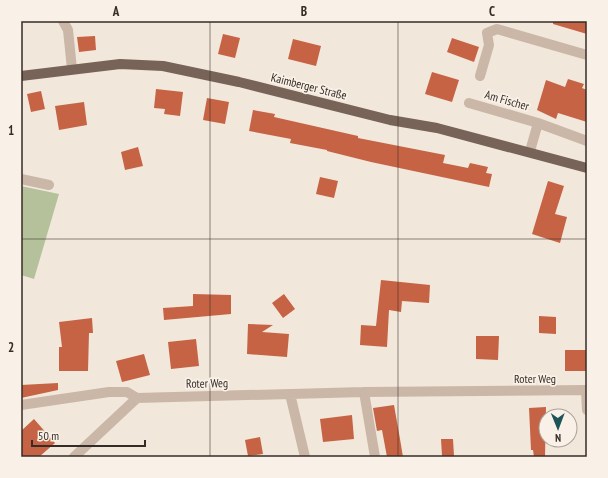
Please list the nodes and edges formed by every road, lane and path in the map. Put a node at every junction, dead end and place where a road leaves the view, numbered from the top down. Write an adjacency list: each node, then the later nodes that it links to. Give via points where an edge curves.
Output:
1 (63, 21): 3 (street, via 68,30)
2 (587, 55): 5 (street, Am Fischer, via 497,29 487,33 489,45)
3 (72, 69): 4 (main road, Kaimberger Straße); 9 (main road, Kaimberger Straße, via 120,64 163,66)
4 (21, 76)
5 (480, 76)
6 (469, 103): 7 (street, Am Fischer)
7 (538, 123): 8 (street, Am Fischer); 9 (street, Am Fischer)
8 (587, 141)
9 (530, 151): 10 (main road, Kaimberger Straße)
10 (587, 168)
11 (21, 178): 12 (street)
12 (50, 185)
13 (587, 390): 14 (street, Roter Weg); 18 (street)
14 (364, 392): 15 (street, Roter Weg); 21 (street)
15 (290, 394): 16 (street, Roter Weg); 20 (street)
16 (137, 398): 17 (street, Roter Weg, via 127,392 109,392); 19 (street)
17 (21, 405)
18 (587, 410)
19 (74, 457)
20 (305, 457)
21 (375, 457)

